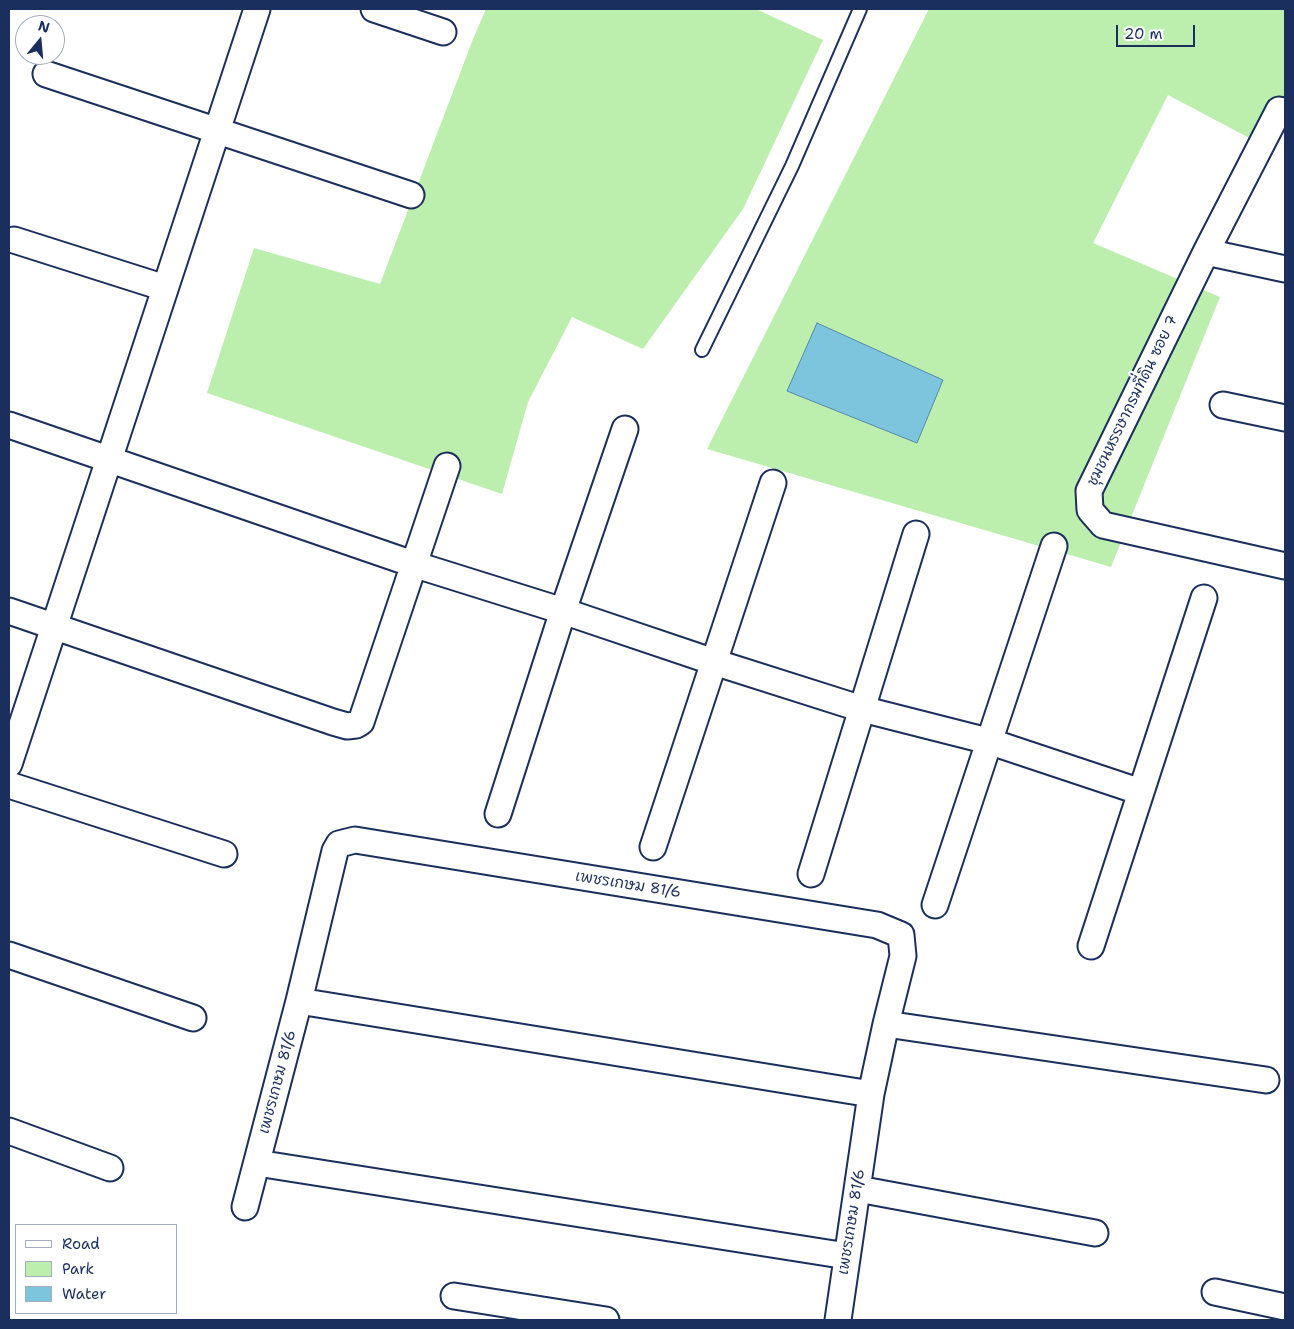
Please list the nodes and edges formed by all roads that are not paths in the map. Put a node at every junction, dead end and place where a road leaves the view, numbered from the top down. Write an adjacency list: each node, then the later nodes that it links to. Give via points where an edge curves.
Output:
1 (257, 9): 7 (street)
2 (374, 9): 4 (street)
3 (860, 9): 13 (lane, via 792,166)
4 (443, 32)
5 (46, 74): 7 (street)
6 (1282, 110): 10 (street, ชุมชนหรรษากรมที่ดิน ซอย 7)
7 (217, 132): 8 (street); 12 (street)
8 (411, 195)
9 (14, 240): 12 (street)
10 (1206, 252): 11 (street); 24 (street, ชุมชนหรรษากรมที่ดิน ซอย 7, via 1089,492 1090,510 1103,524)
11 (1285, 269)
12 (165, 288): 18 (street)
13 (702, 350)
14 (1223, 405): 15 (street)
15 (1285, 418)
16 (9, 425): 18 (street)
17 (625, 429): 27 (street)
18 (110, 459): 23 (street); 28 (street)
19 (447, 466): 23 (street)
20 (773, 483): 29 (street)
21 (916, 534): 30 (street)
22 (1054, 546): 31 (street)
23 (413, 564): 27 (street); 28 (street, via 361,722 356,725 333,722)
24 (1285, 566)
25 (1204, 598): 34 (street)
26 (9, 611): 28 (street)
27 (563, 611): 29 (street); 35 (street)
28 (54, 626): 32 (street)
29 (714, 662): 30 (street); 36 (street)
30 (862, 709): 31 (street); 38 (street)
31 (988, 741): 34 (street); 39 (street)
32 (9, 764)
33 (9, 785): 37 (street)
34 (1141, 792): 40 (street)
35 (498, 814)
36 (653, 847)
37 (224, 854)
38 (811, 874)
39 (935, 906)
40 (1091, 946)
41 (9, 955): 43 (street)
42 (299, 1001): 44 (street, เพชรเกษม 81/6, via 335,851 339,844 355,840 877,926 901,934 903,956); 46 (street); 48 (street, เพชรเกษม 81/6)
43 (193, 1018)
44 (886, 1024): 45 (street); 46 (street, เพชรเกษม 81/6)
45 (1266, 1080)
46 (871, 1094): 50 (street, เพชรเกษม 81/6)
47 (9, 1131): 49 (street)
48 (257, 1163): 51 (street, เพชรเกษม 81/6); 53 (street)
49 (110, 1168)
50 (858, 1189): 52 (street); 53 (street, เพชรเกษม 81/6)
51 (245, 1207)
52 (1095, 1233)
53 (847, 1256): 58 (street, เพชรเกษม 81/6)
54 (1216, 1292): 56 (street)
55 (454, 1296): 57 (street)
56 (1285, 1307)
57 (606, 1320)
58 (838, 1320)

